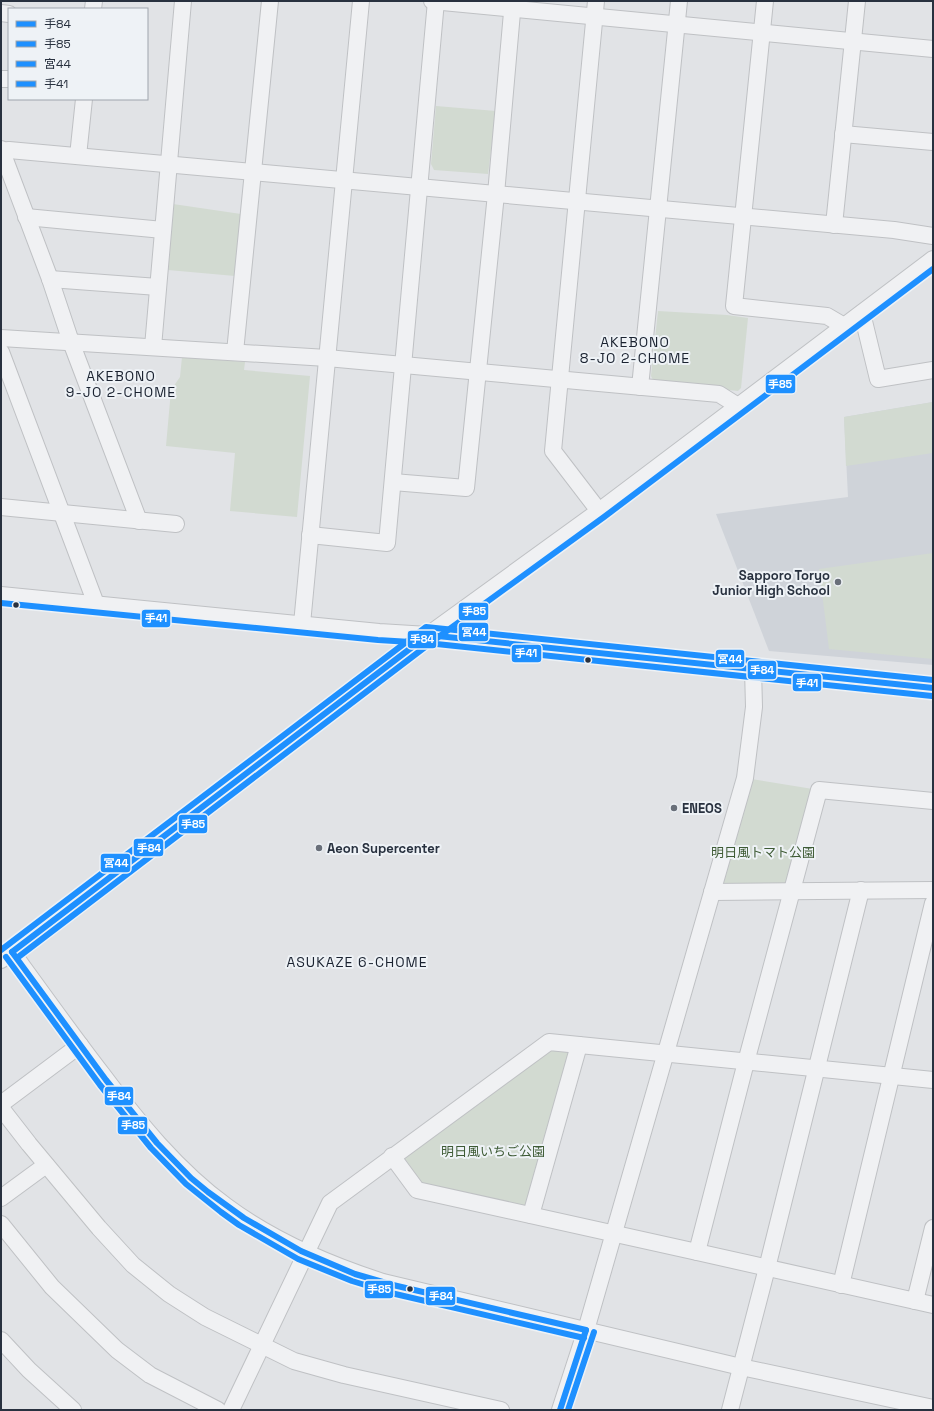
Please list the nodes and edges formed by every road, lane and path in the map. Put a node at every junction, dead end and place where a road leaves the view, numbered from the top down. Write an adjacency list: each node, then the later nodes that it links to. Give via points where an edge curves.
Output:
1 (184, 1): 20 (street)
2 (270, 1): 21 (street)
3 (361, 1): 22 (street)
4 (435, 1): 9 (street); 23 (street)
5 (596, 1): 10 (street)
6 (679, 1): 11 (street)
7 (765, 1): 12 (street)
8 (857, 1): 13 (street)
9 (512, 5): 10 (street); 24 (street)
10 (594, 17): 11 (street); 25 (street)
11 (677, 25): 12 (street); 26 (street)
12 (762, 33): 13 (street); 28 (street)
13 (853, 40): 14 (street); 16 (street)
14 (933, 49)
15 (84, 100): 19 (street)
16 (844, 134): 17 (street); 29 (street)
17 (933, 139)
18 (1, 151): 19 (street); 27 (street)
19 (78, 156): 20 (street)
20 (169, 165): 21 (street); 30 (street)
21 (254, 172): 22 (street); 41 (street)
22 (344, 180): 23 (street); 42 (street)
23 (419, 187): 24 (street); 43 (street)
24 (496, 194): 25 (street); 45 (street)
25 (577, 202): 26 (street); 46 (street)
26 (659, 209): 28 (street); 47 (street)
27 (26, 217): 30 (street); 33 (street)
28 (743, 217): 29 (street); 36 (street, via 734,306 827,316)
29 (834, 225): 31 (street)
30 (163, 230): 34 (street)
31 (933, 236)
32 (933, 259): 35 (street)
33 (50, 279): 34 (street); 38 (street)
34 (158, 287): 39 (street)
35 (862, 313): 36 (street); 44 (street, via 878,379)
36 (844, 326): 48 (street)
37 (1, 338): 38 (street)
38 (72, 342): 39 (street); 53 (street)
39 (153, 347): 41 (street)
40 (1, 352): 52 (street)
41 (236, 352): 42 (street)
42 (327, 358): 43 (street); 55 (street)
43 (403, 365): 45 (street); 49 (street)
44 (933, 370)
45 (478, 372): 46 (street); 49 (street, via 466,488)
46 (560, 380): 47 (street); 51 (street, via 553,451)
47 (640, 386): 48 (street, via 719,394)
48 (738, 406): 51 (street)
49 (392, 482): 55 (street, via 387,543)
50 (1, 507): 52 (street)
51 (599, 511): 59 (street)
52 (62, 513): 53 (street); 57 (street)
53 (139, 521): 54 (street)
54 (176, 524)
55 (310, 535): 58 (street)
56 (1, 595): 57 (street)
57 (96, 604): 58 (street)
58 (302, 624): 59 (street)
59 (428, 635): 60 (street); 68 (street)
60 (753, 669): 61 (street); 66 (street, via 754,707 745,778)
61 (933, 688)
62 (933, 800): 65 (street, via 819,790)
63 (861, 890): 64 (street); 65 (street); 73 (street)
64 (933, 890)
65 (791, 891): 66 (street); 72 (street)
66 (712, 892): 71 (street)
67 (933, 903): 74 (street)
68 (7, 956): 69 (street)
69 (80, 1045): 76 (street); 86 (street, via 125,1105 190,1177 226,1206 262,1230)
70 (579, 1045): 71 (street); 78 (street, via 549,1042); 81 (street)
71 (666, 1054): 72 (street); 84 (street)
72 (746, 1062): 73 (street); 85 (street)
73 (816, 1068): 74 (street); 87 (street)
74 (892, 1076): 75 (street); 88 (street)
75 (933, 1080)
76 (1, 1104)
77 (1, 1108): 79 (street)
78 (392, 1156): 81 (street, via 417,1190); 86 (street, via 330,1203)
79 (46, 1165): 80 (street); 93 (street, via 133,1265 169,1294 205,1317)
80 (1, 1198)
81 (531, 1215): 84 (street)
82 (1, 1224): 98 (street, via 52,1287 117,1350 150,1375)
83 (933, 1228): 89 (street)
84 (614, 1233): 85 (street); 91 (street)
85 (697, 1252): 87 (street)
86 (306, 1253): 91 (street, via 342,1269 383,1282); 93 (street)
87 (767, 1268): 88 (street); 94 (street)
88 (841, 1285): 89 (street)
89 (915, 1302): 90 (street)
90 (933, 1306)
91 (586, 1330): 94 (street); 101 (street)
92 (1, 1340): 97 (street)
93 (262, 1346): 95 (street, via 294,1361); 99 (street)
94 (741, 1367): 96 (street); 102 (street)
95 (476, 1407): 100 (street)
96 (924, 1408)
97 (73, 1410)
98 (218, 1410)
99 (231, 1410)
100 (501, 1410)
101 (560, 1410)
102 (730, 1410)

